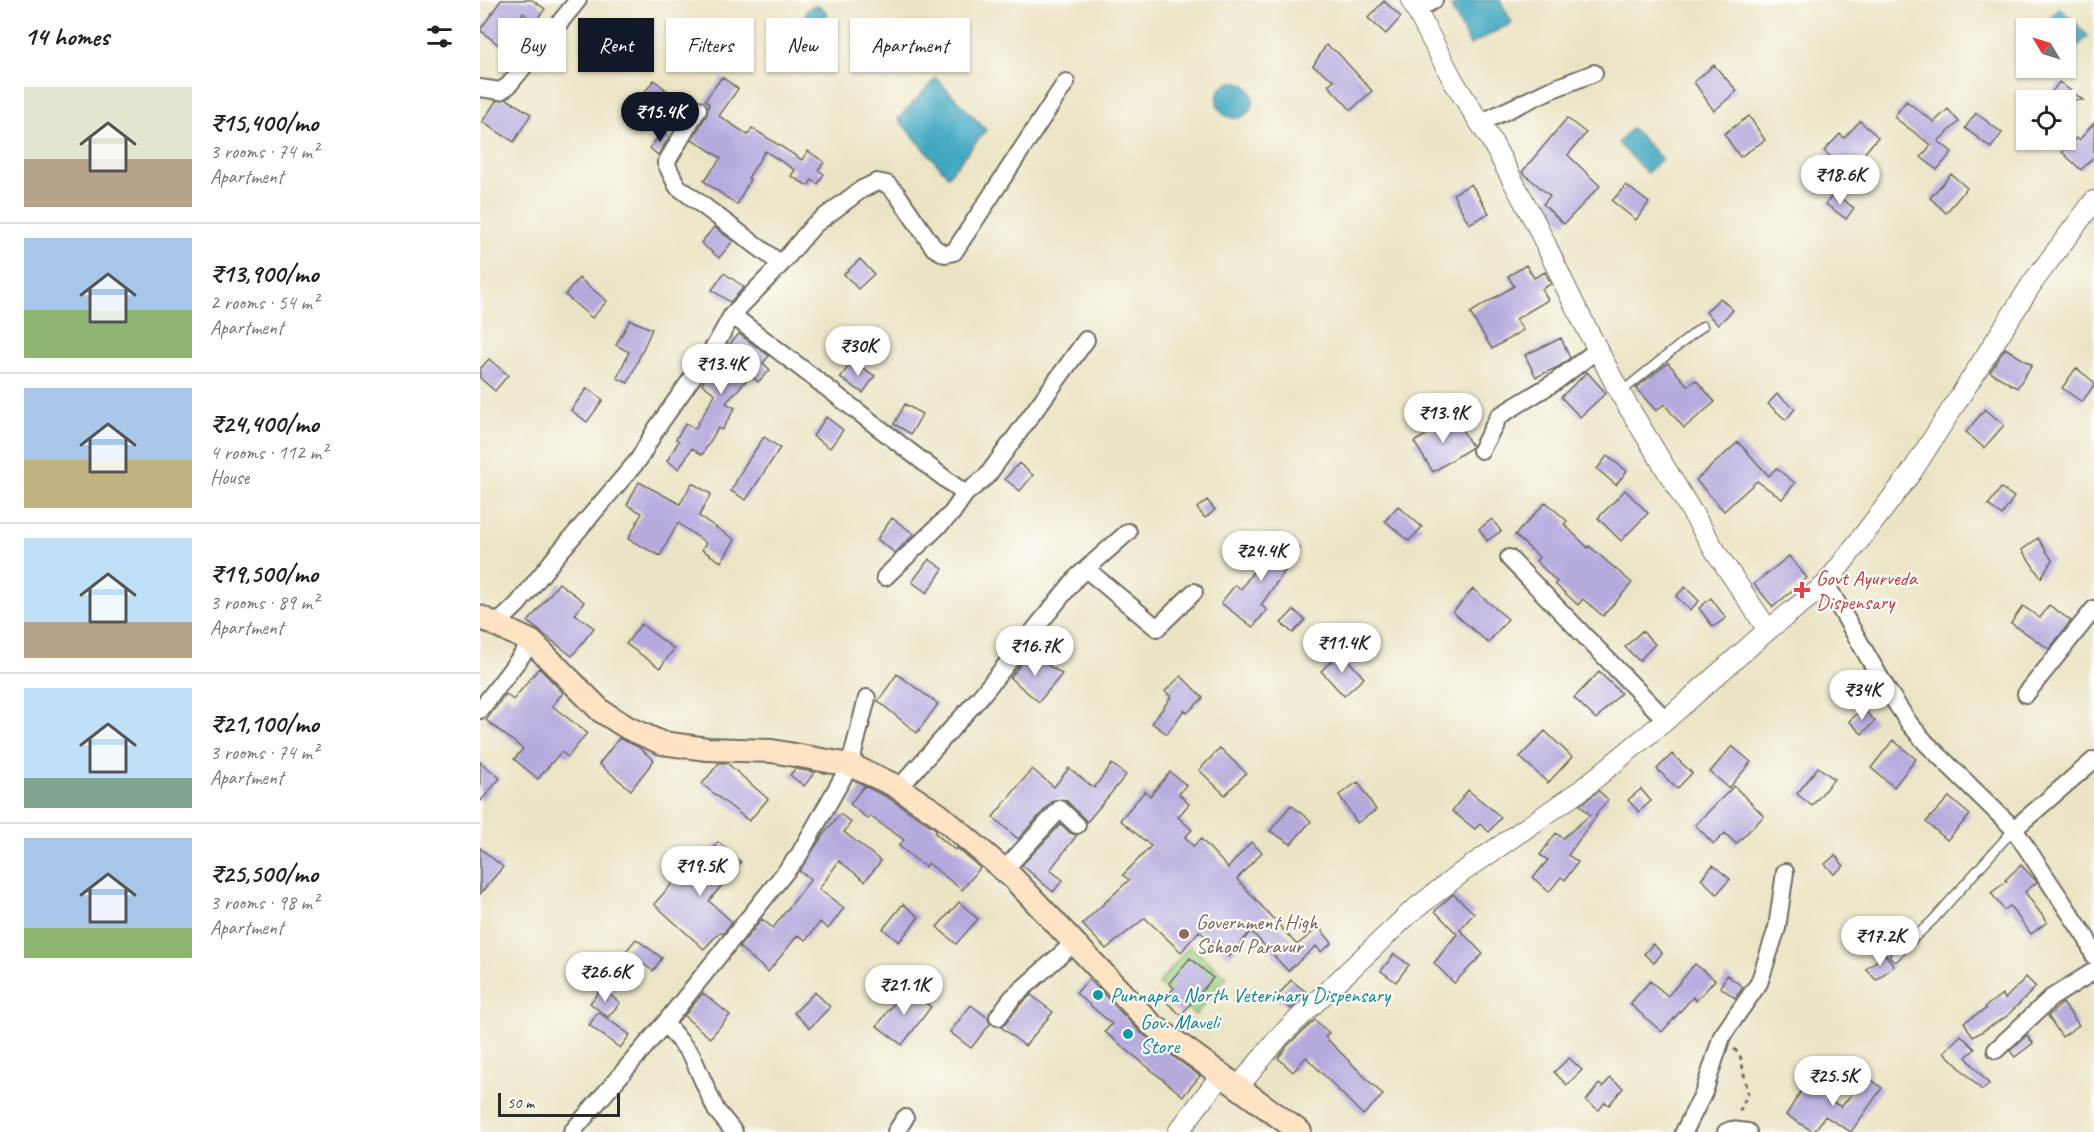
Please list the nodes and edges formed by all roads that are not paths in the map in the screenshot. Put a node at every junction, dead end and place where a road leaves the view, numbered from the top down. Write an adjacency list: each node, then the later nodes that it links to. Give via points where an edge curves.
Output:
1 (578, 0): 6 (street, via 508,86 500,91)
2 (1434, 0): 3 (street)
3 (1414, 6): 8 (street)
4 (1594, 73): 8 (street)
5 (1065, 82): 10 (street, via 954,252 945,255 934,248 891,187 876,182 814,225)
6 (480, 88)
7 (698, 109): 10 (street, via 666,163 677,186)
8 (1480, 123): 14 (street, via 1536,224)
9 (2094, 201): 22 (street, via 2033,282 1911,473)
10 (781, 264): 11 (street)
11 (732, 315): 17 (street); 25 (street, via 717,344 639,459 518,604)
12 (1703, 326): 15 (lane)
13 (1086, 340): 17 (street, via 987,476)
14 (1597, 350): 15 (street); 16 (street, via 1555,382 1499,416)
15 (1620, 393): 26 (street)
16 (1481, 450)
17 (964, 494): 21 (street, via 952,513)
18 (1128, 532): 20 (street)
19 (1509, 558): 31 (street)
20 (1086, 569): 23 (street, via 1157,628); 34 (street)
21 (885, 577)
22 (1826, 584): 26 (street); 36 (street, via 1909,723)
23 (1194, 592)
24 (2094, 609): 28 (street)
25 (488, 621): 27 (main road)
26 (1768, 630): 31 (street)
27 (532, 642): 30 (street); 33 (main road, via 601,711 663,743 772,751)
28 (2026, 694)
29 (867, 698): 33 (street)
30 (480, 710)
31 (1666, 720): 46 (street, via 1581,790 1411,912)
32 (2094, 760): 36 (street)
33 (850, 765): 34 (main road); 44 (street, via 799,855)
34 (899, 788): 37 (main road, via 938,814)
35 (1077, 825): 37 (street, via 1060,809)
36 (2014, 829): 40 (lane, via 1933,920); 41 (street, via 2087,939)
37 (1004, 870): 39 (main road)
38 (1785, 872): 51 (street, via 1778,928 1759,984 1722,1036 1704,1092)
39 (1075, 942): 43 (street, via 1012,998); 46 (main road, via 1151,1024)
40 (1895, 956)
41 (2094, 956)
42 (2094, 971): 45 (street, via 2051,998)
43 (998, 1017)
44 (665, 1023): 47 (street); 48 (street, via 692,1056 716,1110)
45 (1996, 1050)
46 (1230, 1080): 49 (street); 50 (main road)
47 (572, 1132)
48 (734, 1132)
49 (1178, 1132)
50 (1300, 1132)
51 (1684, 1132)

